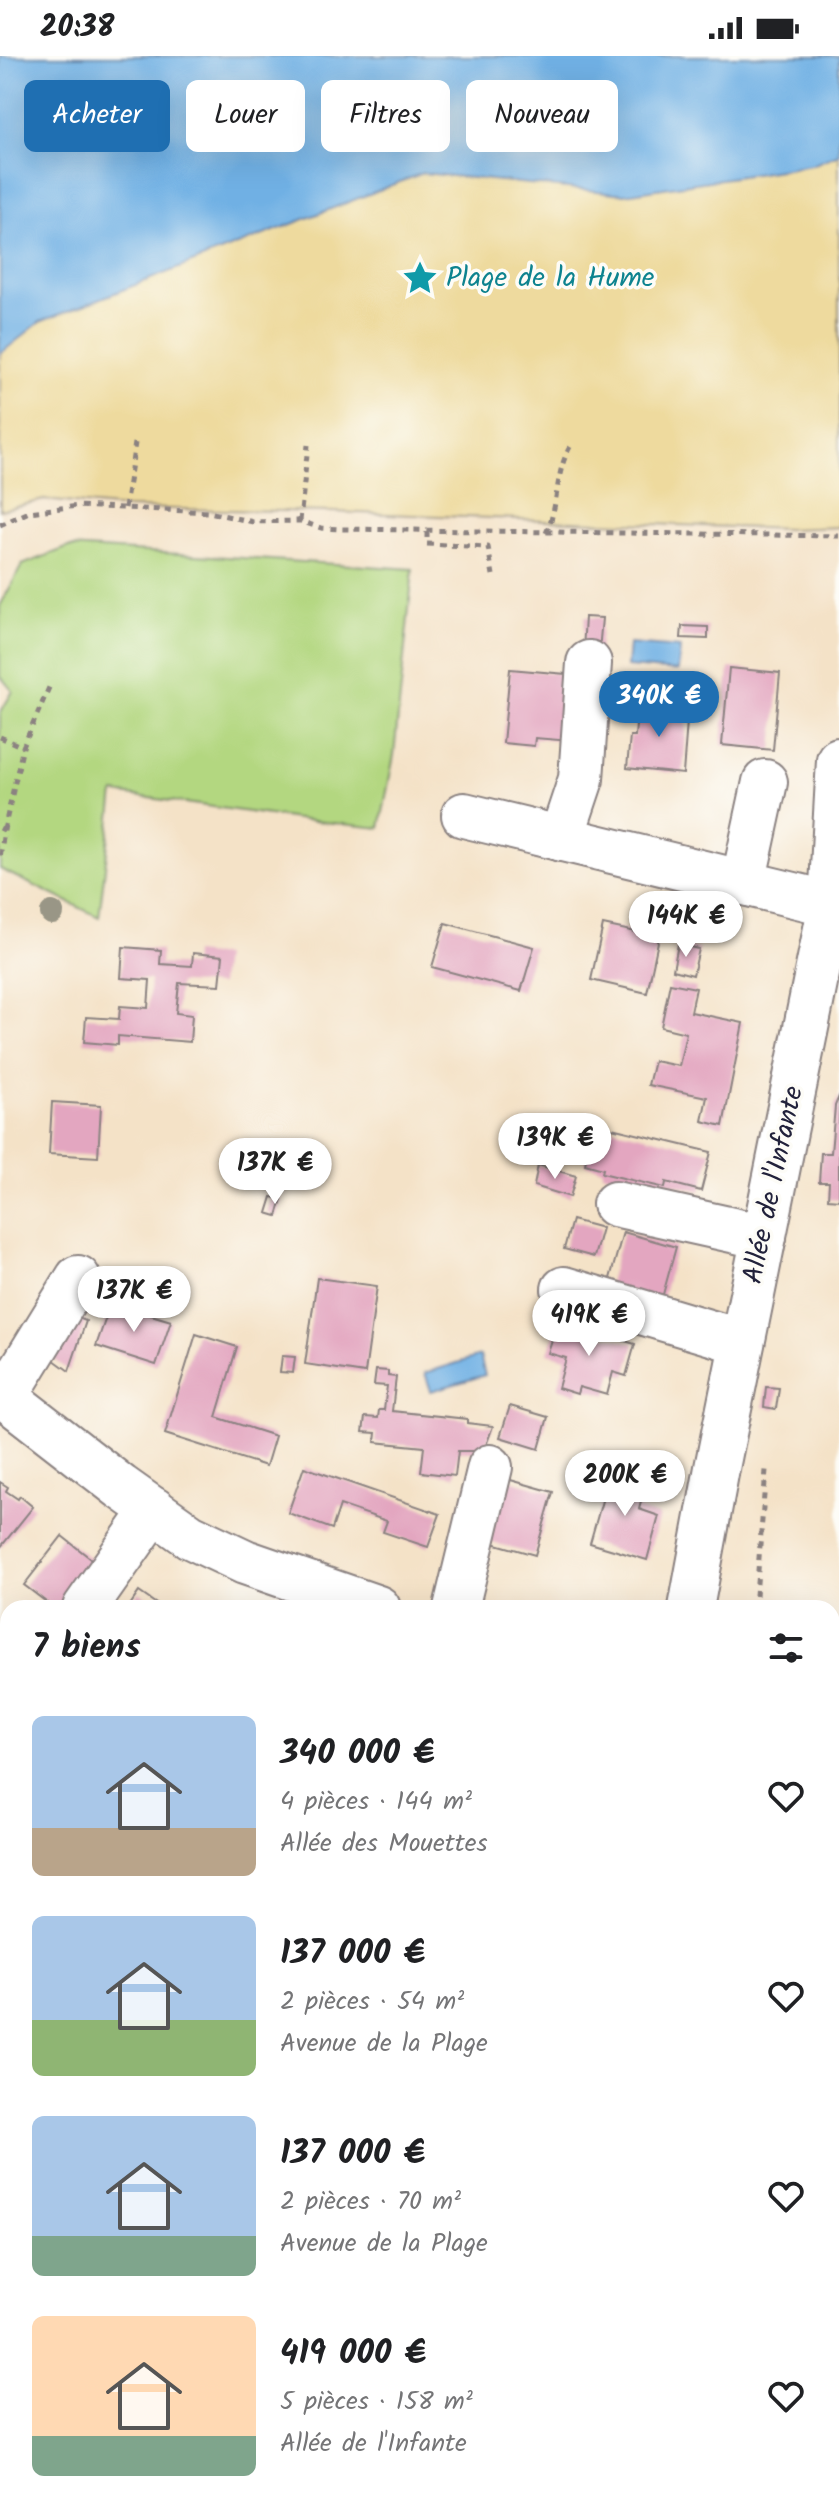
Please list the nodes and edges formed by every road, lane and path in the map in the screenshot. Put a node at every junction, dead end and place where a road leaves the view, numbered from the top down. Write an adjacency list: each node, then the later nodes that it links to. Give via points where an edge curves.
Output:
1 (135, 443): 4 (path)
2 (308, 445): 5 (path)
3 (571, 445): 8 (path, via 561,461)
4 (125, 508): 5 (path, via 209,512 253,522); 6 (path, via 52,508)
5 (300, 521): 7 (path, via 321,528)
6 (0, 525)
7 (427, 532): 8 (path); 10 (path, via 427,544 488,547)
8 (546, 533): 9 (path)
9 (839, 536)
10 (493, 575)
11 (589, 663): 19 (street, via 581,779)
12 (51, 683): 14 (path)
13 (0, 737): 14 (path)
14 (23, 747): 18 (path)
15 (839, 760): 22 (street, Allée de l'Infante)
16 (765, 782): 21 (street)
17 (464, 815): 19 (street)
18 (2, 829): 20 (path)
19 (561, 839): 21 (street)
20 (0, 859)
21 (743, 883): 22 (street)
22 (831, 904): 24 (street, Allée de l'Infante)
23 (615, 1204): 24 (street)
24 (764, 1237): 27 (street, Allée de l'Infante)
25 (78, 1278): 28 (street)
26 (564, 1289): 27 (street)
27 (742, 1342): 35 (street, Allée de l'Infante)
28 (2, 1395): 30 (street)
29 (766, 1470): 36 (path)
30 (154, 1510): 31 (street); 32 (street, via 190,1536 245,1562)
31 (91, 1600)
32 (355, 1600)
33 (427, 1600): 34 (street, via 477,1477)
34 (457, 1600)
35 (693, 1600)
36 (756, 1600)

